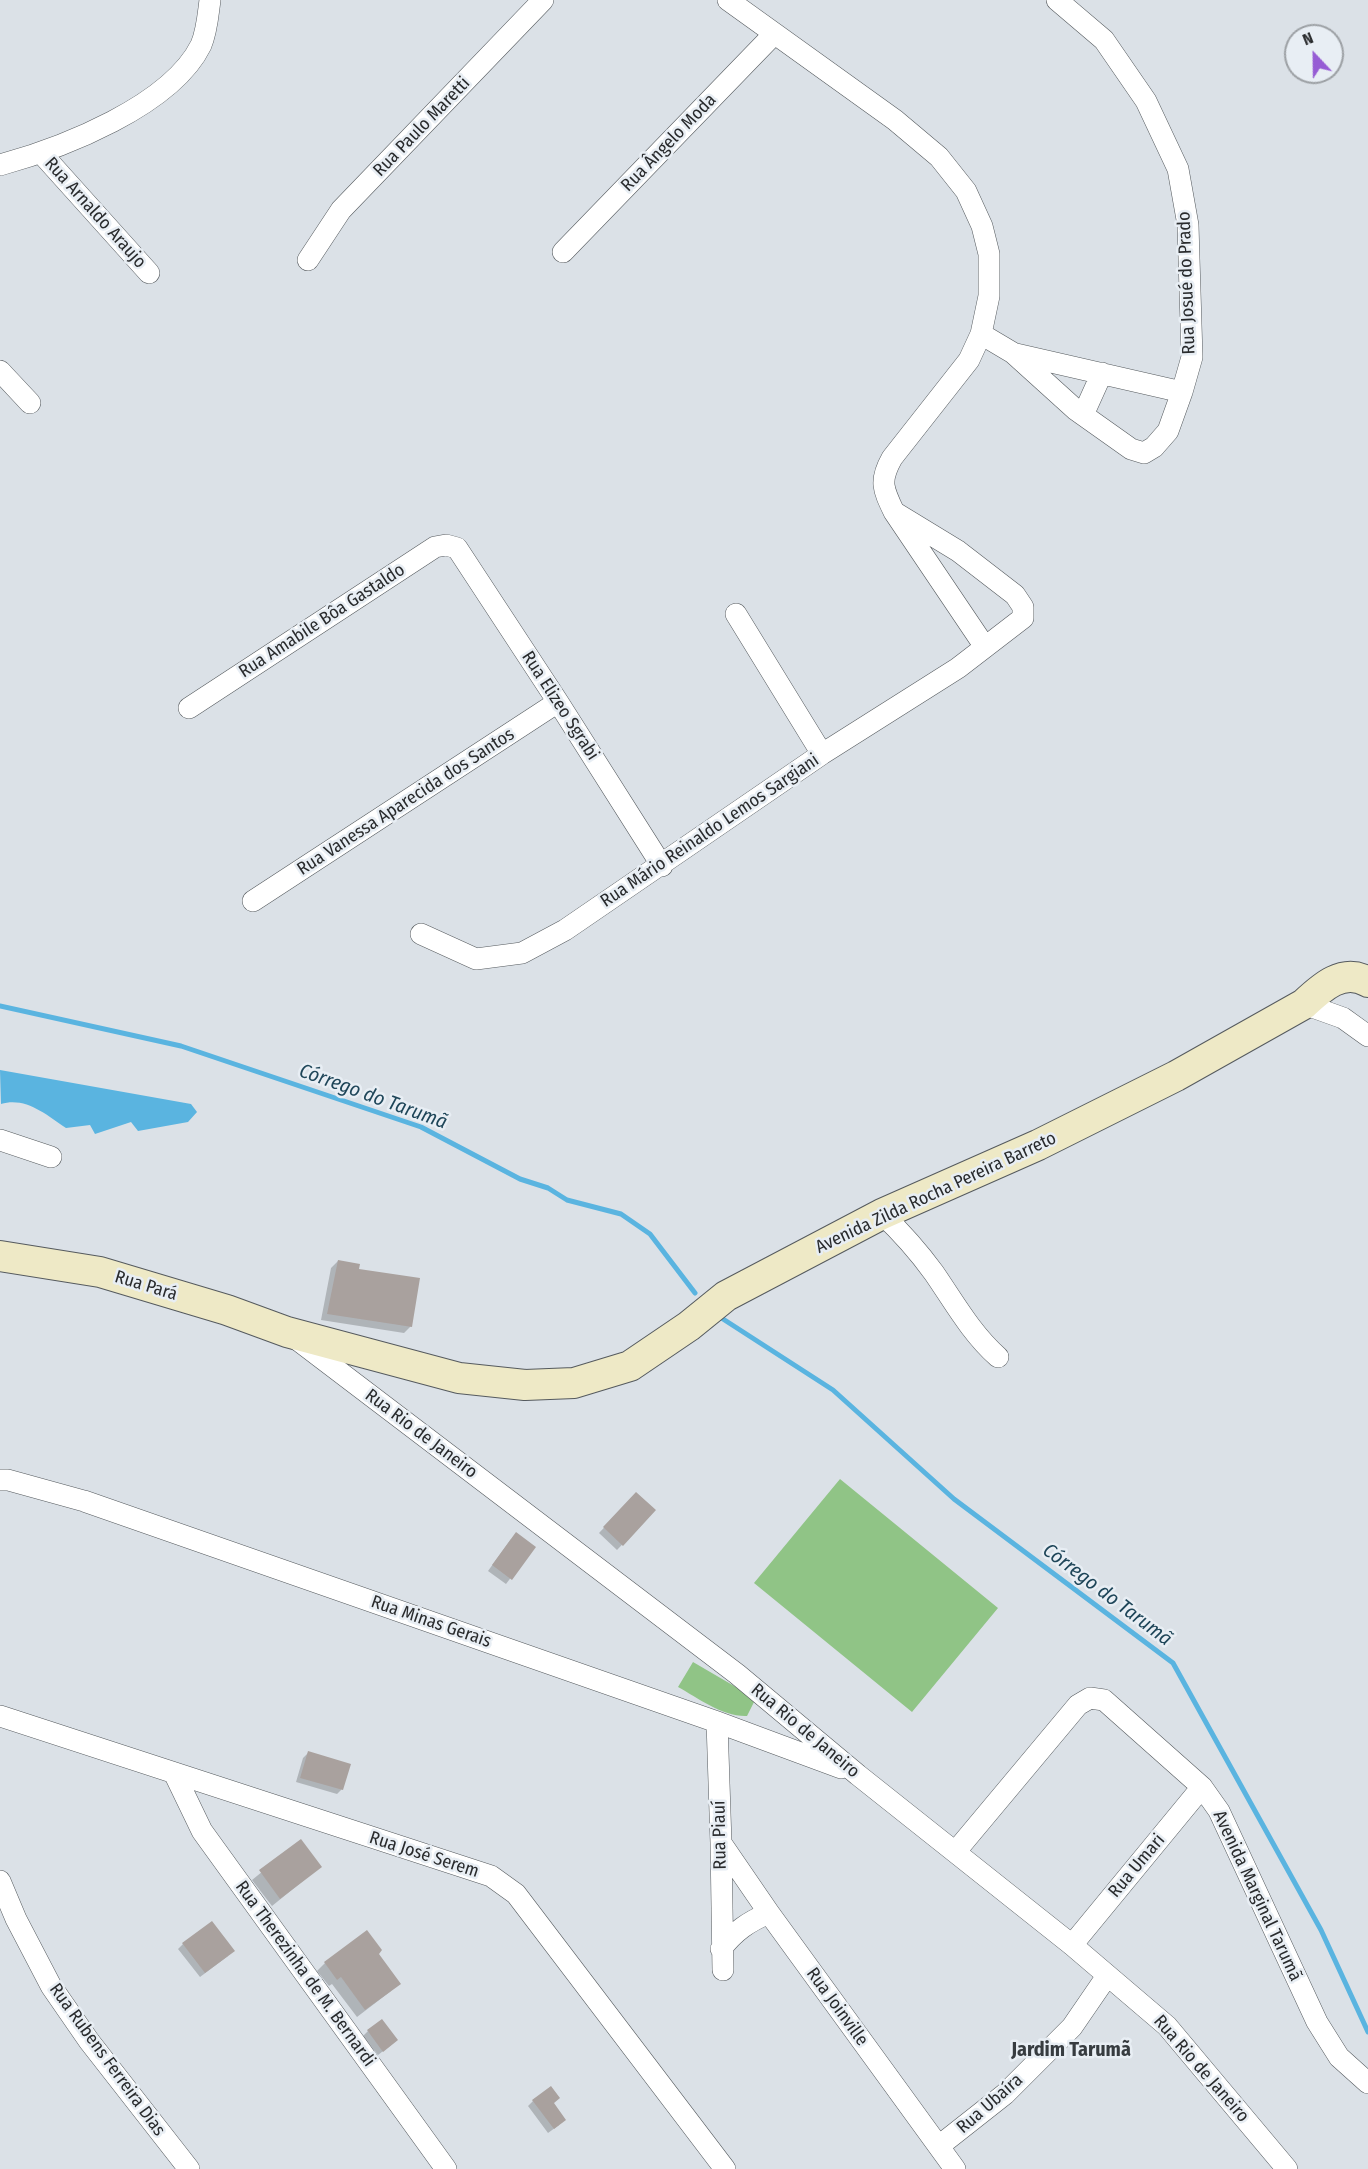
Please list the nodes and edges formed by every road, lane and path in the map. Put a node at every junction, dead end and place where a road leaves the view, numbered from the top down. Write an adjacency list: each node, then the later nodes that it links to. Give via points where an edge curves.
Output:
1 (210, 0): 6 (street, via 201,45 180,75 125,113)
2 (543, 0): 9 (street, Rua Paulo Maretti, via 341,210)
3 (728, 0): 5 (street)
4 (1057, 0): 15 (street, Rua Josué do Prado, via 1104,40 1146,101 1178,169 1188,225 1192,357)
5 (774, 34): 8 (street, Rua Ângelo Moda); 11 (street, via 895,120 939,158 966,191 982,226 989,254 989,296)
6 (42, 153): 7 (street); 10 (street, Rua Arnaldo Araujo)
7 (0, 165)
8 (563, 252)
9 (308, 260)
10 (149, 273)
11 (981, 334): 12 (street); 18 (street, via 969,360 884,472 884,490)
12 (1013, 353): 14 (street); 17 (street)
13 (0, 371): 16 (street)
14 (1102, 373): 15 (street); 17 (street)
15 (1182, 392): 17 (street, Rua Josué do Prado, via 1168,431 1144,453 1131,449)
16 (30, 403)
17 (1083, 415)
18 (894, 512): 20 (street); 21 (street)
19 (457, 548): 24 (street, Rua Elizeo Sgrabi); 25 (street, Rua Amabile Bôa Gastaldo, via 435,547)
20 (958, 551): 21 (street); 23 (street, Rua Mário Reinaldo Lemos Sargiani, via 1016,595 1023,607 1023,618)
21 (936, 574): 23 (street)
22 (736, 614): 26 (street)
23 (985, 647): 26 (street, Rua Mário Reinaldo Lemos Sargiani)
24 (558, 702): 27 (street, Rua Elizeo Sgrabi); 28 (street, Rua Vanessa Aparecida dos Santos)
25 (189, 708)
26 (822, 754): 27 (street, Rua Mário Reinaldo Lemos Sargiani)
27 (662, 866): 29 (street, Rua Mário Reinaldo Lemos Sargiani, via 565,930 522,953 476,958)
28 (253, 901)
29 (421, 934)
30 (1368, 982): 31 (street, Avenida Zilda Rocha Pereira Barreto, via 1346,976 1332,981)
31 (1304, 1005): 32 (street, via 1343,1017); 35 (street, Avenida Zilda Rocha Pereira Barreto, via 1176,1076 1038,1145)
32 (1368, 1036)
33 (0, 1140): 34 (street)
34 (51, 1158)
35 (882, 1214): 37 (street, Avenida Zilda Rocha Pereira Barreto, via 726,1296 630,1366 574,1383 525,1384 459,1378); 38 (street, via 933,1272 981,1343)
36 (0, 1256): 37 (street, Rua Pará, via 100,1272)
37 (287, 1332): 43 (street, Rua Rio de Janeiro, via 737,1674)
38 (998, 1357)
39 (0, 1480): 41 (street, Rua Minas Gerais, via 84,1501)
40 (0, 1716): 42 (street, Rua José Serem)
41 (717, 1722): 43 (street, Rua Minas Gerais); 45 (street, Rua Piauí)
42 (174, 1773): 54 (street, Rua Therezinha de M. Bernardi, via 202,1831); 55 (street, Rua José Serem, via 491,1876 516,1894)
43 (858, 1775): 46 (street, Rua Rio de Janeiro)
44 (1202, 1787): 46 (street, Avenida Marginal Tarumã, via 1104,1700 1090,1698 1078,1705); 49 (street, Rua Umari); 51 (street, Avenida Marginal Tarumã, via 1233,1838 1317,2022 1339,2057)
45 (722, 1843): 48 (street, Rua Joinville); 48 (street, Rua Piauí, via 722,1959 733,1935 748,1922)
46 (956, 1851): 49 (street, Rua Rio de Janeiro)
47 (0, 1881): 53 (street, Rua Rubens Ferreira Dias, via 51,1986)
48 (769, 1913): 52 (street, Rua Joinville)
49 (1072, 1945): 50 (street, Rua Rio de Janeiro)
50 (1107, 1976): 52 (street, Rua Ubaíra, via 1072,2026 1047,2052 1005,2094); 57 (street, Rua Rio de Janeiro, via 1167,2026)
51 (1368, 2083)
52 (939, 2146): 56 (street, Rua Joinville)
53 (189, 2169)
54 (446, 2169)
55 (725, 2169)
56 (955, 2169)
57 (1287, 2169)

